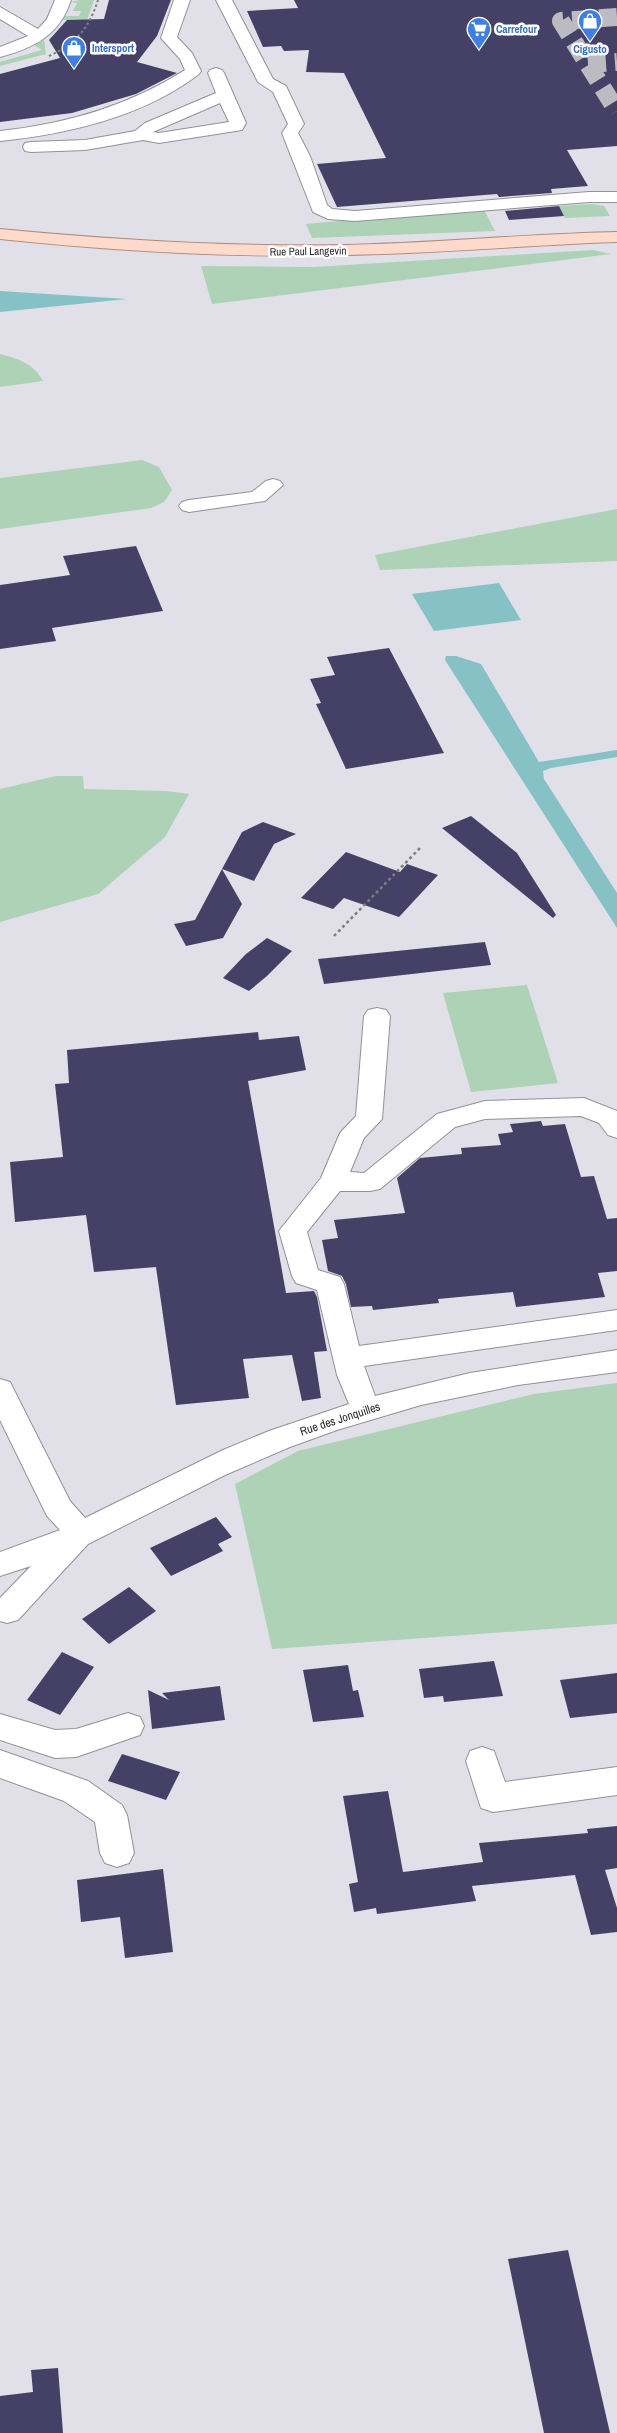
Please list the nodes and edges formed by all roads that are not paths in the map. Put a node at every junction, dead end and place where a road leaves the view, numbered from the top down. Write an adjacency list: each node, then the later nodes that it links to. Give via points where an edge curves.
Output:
1 (62, 0): 5 (street, via 55,20)
2 (182, 0): 10 (street, via 169,38 185,52 192,64 193,71 189,74 139,102 91,121)
3 (224, 0): 13 (street, via 266,82 280,89 296,124 290,133 319,208 328,214 355,216)
4 (0, 12): 5 (street)
5 (41, 35): 6 (street, via 29,43)
6 (0, 52)
7 (216, 73): 8 (street)
8 (226, 96): 9 (street, via 150,126); 9 (street, via 238,123 236,126 159,138)
9 (143, 135): 11 (street, via 85,144)
10 (0, 136)
11 (0, 147)
12 (617, 197): 13 (street, via 589,196 543,208)
13 (517, 203): 14 (street)
14 (525, 219)
15 (0, 234): 16 (main road, Rue Paul Langevin, via 68,241 268,251)
16 (615, 237)
17 (273, 486): 18 (street, via 258,497)
18 (189, 506)
19 (378, 1016): 21 (street, via 369,1119 353,1132)
20 (617, 1129): 21 (street, via 608,1117 584,1107 485,1110 446,1120 370,1182)
21 (333, 1182): 23 (street, via 293,1231 306,1276 330,1284)
22 (617, 1320): 23 (street)
23 (348, 1358): 26 (street)
24 (617, 1360): 26 (street, Rue des Jonquilles, via 466,1382)
25 (0, 1390): 27 (street, via 58,1508)
26 (366, 1409): 27 (street, Rue des Jonquilles, via 235,1457)
27 (81, 1534): 28 (street, Rue des Jonquilles); 29 (street, Rue des Jonquilles)
28 (5, 1566)
29 (2, 1610)
30 (128, 1726): 31 (street, via 76,1744 55,1744)
31 (0, 1727)
32 (482, 1761): 34 (street, via 493,1798)
33 (0, 1764): 35 (street, via 76,1791 110,1815)
34 (617, 1781)
35 (117, 1853)

